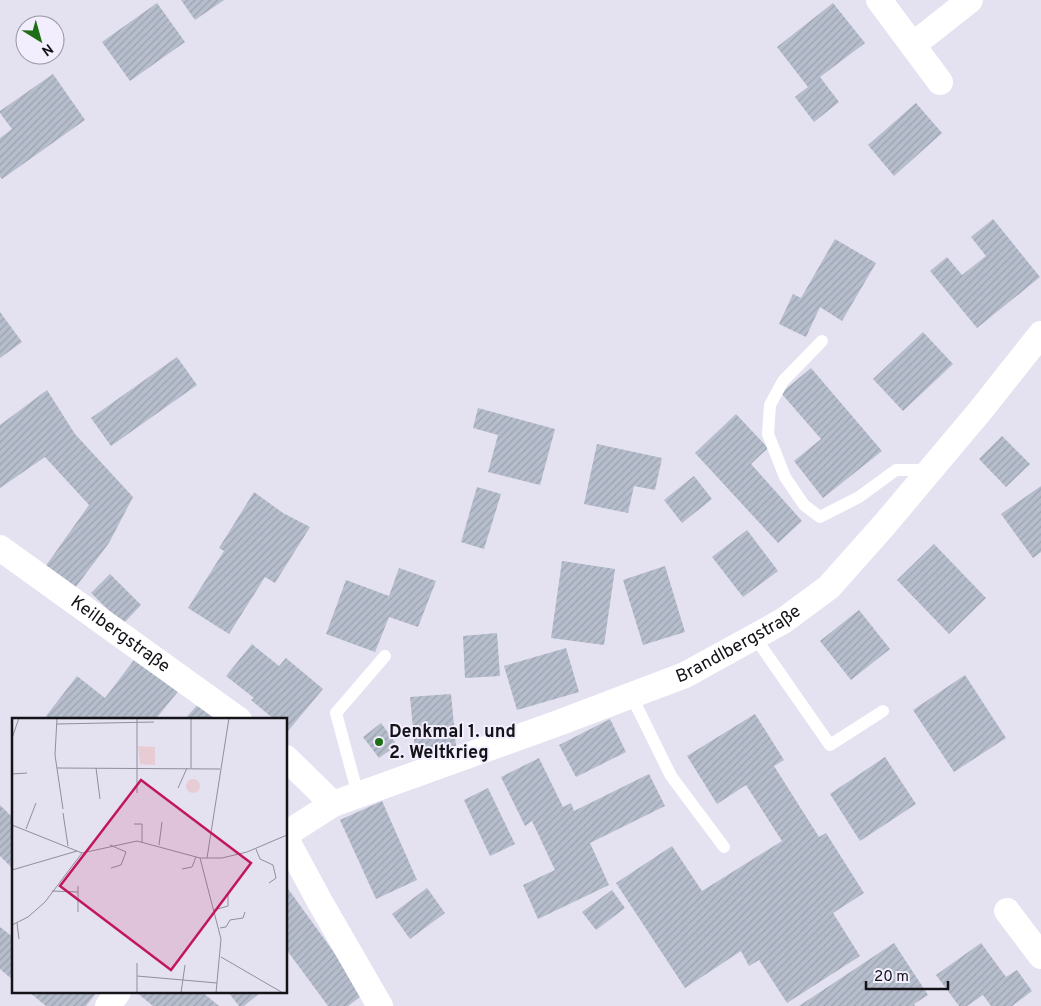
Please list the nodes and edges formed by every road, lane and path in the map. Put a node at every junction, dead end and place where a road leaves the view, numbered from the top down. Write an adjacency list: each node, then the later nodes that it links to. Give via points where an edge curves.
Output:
1 (879, 0): 3 (street)
2 (970, 0): 3 (street)
3 (913, 45): 4 (street)
4 (940, 82)
5 (1041, 334): 7 (street, Brandlbergstraße)
6 (822, 341): 7 (lane, via 783,381 770,405 768,434 785,476 804,505 820,517 859,497 896,470)
7 (930, 470): 9 (street, Brandlbergstraße, via 829,587 783,621)
8 (3, 556): 13 (street, Keilbergstraße)
9 (754, 636): 11 (street, Brandlbergstraße, via 685,675); 12 (lane, via 830,746)
10 (385, 656): 15 (lane, via 336,713)
11 (631, 695): 15 (street, Brandlbergstraße); 19 (lane, via 671,776)
12 (883, 711)
13 (236, 718)
14 (288, 760): 16 (street)
15 (358, 795): 16 (street, Brandlbergstraße)
16 (333, 804): 17 (street)
17 (288, 833)
18 (288, 843): 24 (street)
19 (724, 847)
20 (1007, 911): 21 (street)
21 (1041, 956)
22 (117, 994): 23 (street)
23 (108, 1006)
24 (380, 1006)

